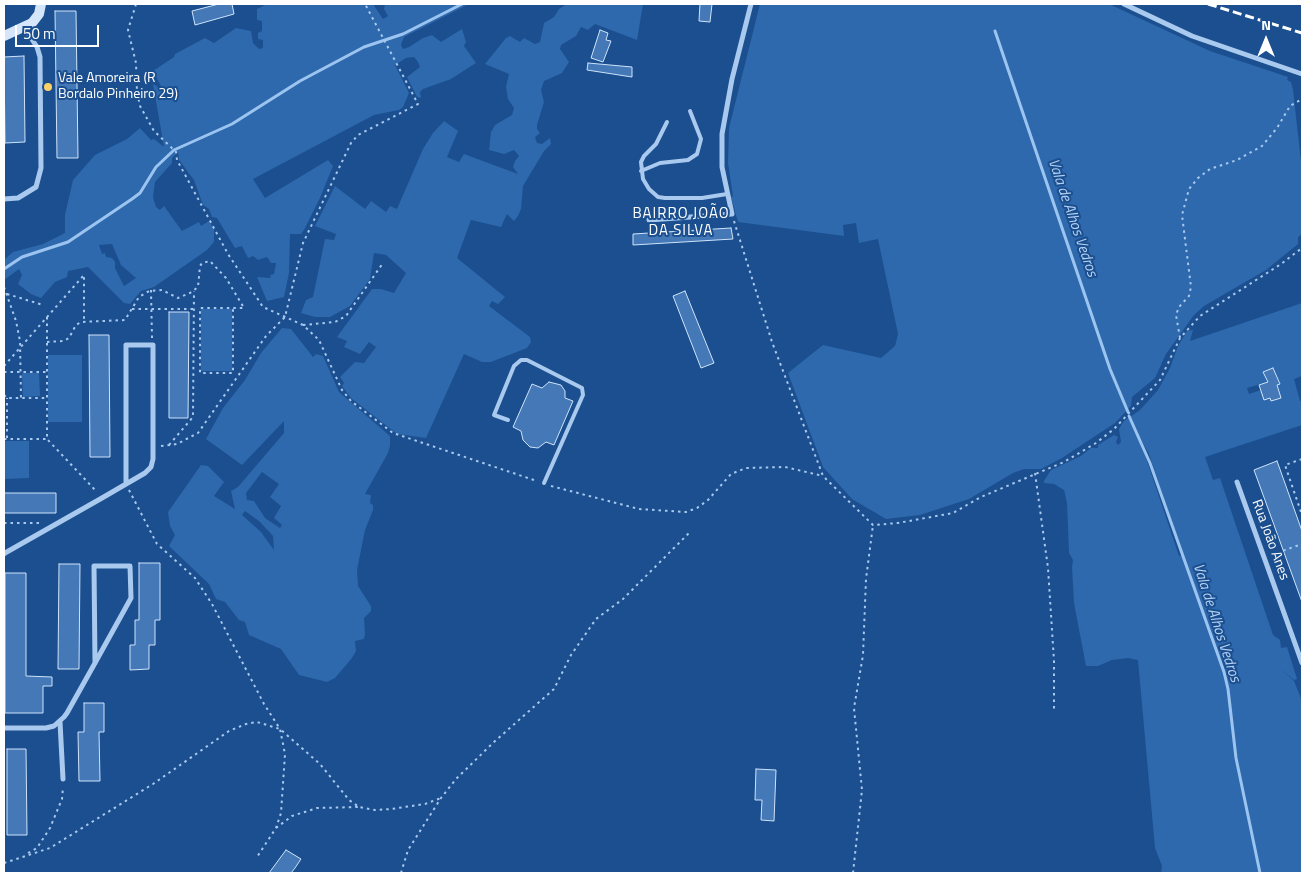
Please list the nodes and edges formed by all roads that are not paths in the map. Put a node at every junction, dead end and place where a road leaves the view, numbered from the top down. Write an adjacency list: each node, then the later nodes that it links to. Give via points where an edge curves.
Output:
1 (40, 4): 4 (main road, via 36,20)
2 (749, 4): 11 (street, via 722,134)
3 (1124, 4): 6 (street, via 1192,36)
4 (24, 27): 5 (main road); 12 (street, via 40,57 41,168 36,187 18,198)
5 (4, 36)
6 (1302, 74): 7 (street)
7 (1302, 81)
8 (690, 111): 10 (lane, via 701,139 697,154 688,160 660,163)
9 (667, 122): 10 (lane, via 656,144 644,156)
10 (641, 171): 11 (lane, via 649,189 658,197 702,198)
11 (726, 194): 13 (street, via 732,214)
12 (4, 199)
13 (649, 220)
14 (508, 420): 16 (lane, via 494,415 514,366 521,360 527,360 582,388 583,394)
15 (1237, 482): 20 (street, Rua João Anes)
16 (544, 483)
17 (126, 484): 17 (street, via 151,467 153,345 126,345); 18 (street)
18 (4, 554)
19 (95, 663): 19 (street, via 130,598 130,566 94,566); 21 (street)
20 (1302, 663)
21 (60, 722): 22 (street, via 46,728); 23 (street)
22 (4, 728)
23 (62, 778)

